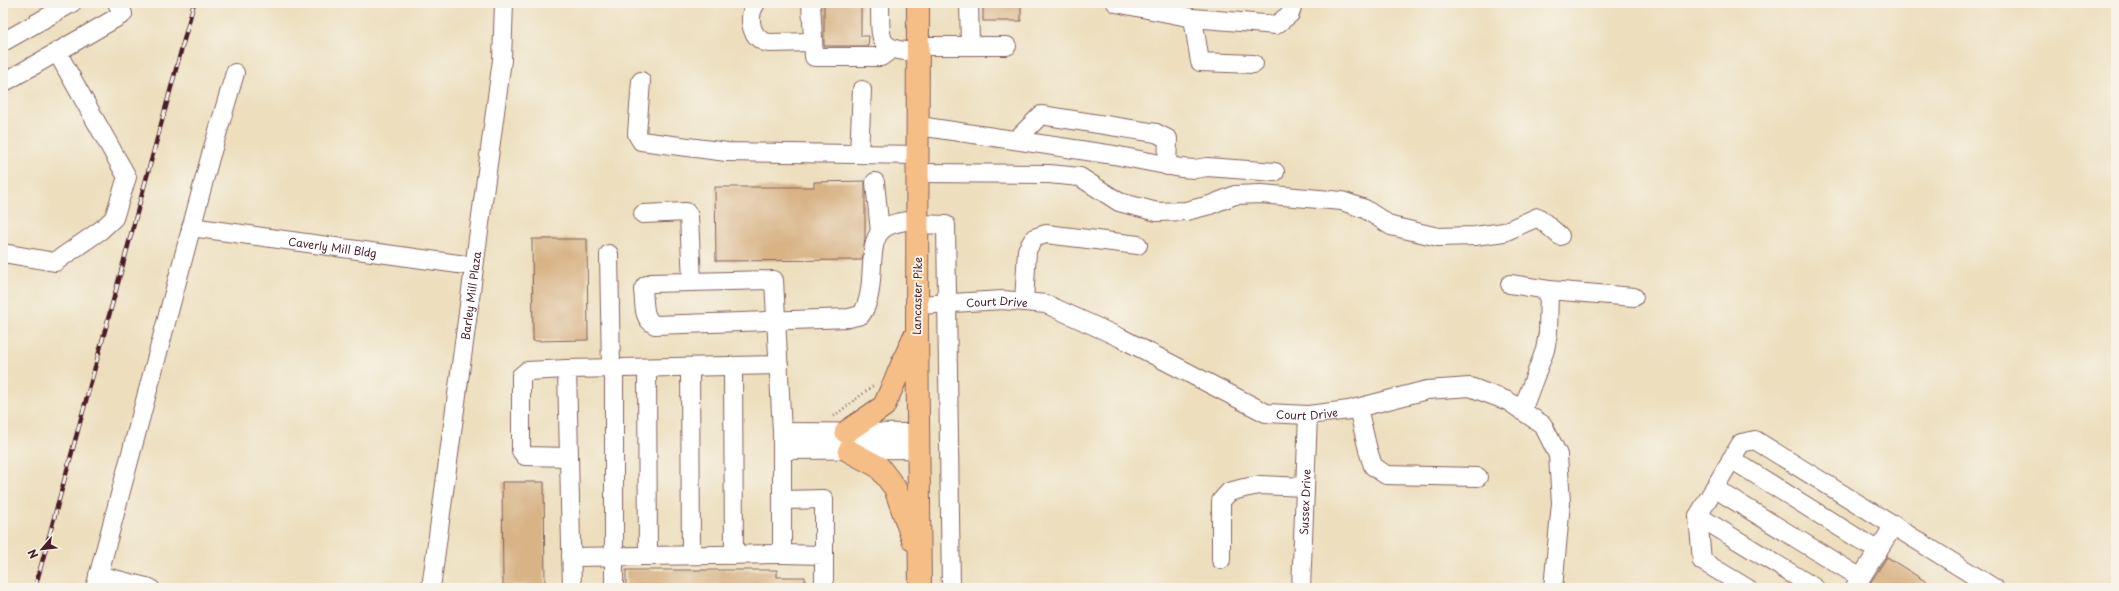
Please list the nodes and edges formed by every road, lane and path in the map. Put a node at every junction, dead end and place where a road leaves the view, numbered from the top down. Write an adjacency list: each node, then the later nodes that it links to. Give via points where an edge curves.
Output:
1 (72, 3): 12 (street)
2 (117, 3): 18 (street, via 124,14)
3 (504, 3): 39 (street, Barley Mill Plaza, via 502,60)
4 (756, 3): 13 (street, via 751,17 756,38 770,43)
5 (811, 3): 13 (street)
6 (880, 3): 16 (street, via 880,36)
7 (918, 3): 17 (main road, Lancaster Pike)
8 (969, 3): 14 (street)
9 (1116, 3): 11 (street)
10 (1293, 3): 11 (street, via 1290,14 1276,25)
11 (1193, 18): 19 (street, via 1200,62)
12 (3, 42)
13 (813, 42): 16 (street, via 814,57 882,57)
14 (970, 46): 15 (street); 17 (street)
15 (1007, 46)
16 (892, 49): 17 (street)
17 (919, 49): 24 (main road, Lancaster Pike)
18 (57, 52): 22 (street); 37 (street, via 127,177 114,218 55,262)
19 (1254, 64)
20 (235, 73): 33 (street)
21 (641, 81): 26 (street, via 637,134 641,141 727,152)
22 (3, 83)
23 (862, 90): 26 (street)
24 (919, 126): 25 (street); 27 (main road, Lancaster Pike)
25 (1016, 140): 28 (street); 28 (street, via 1041,115 1156,133 1168,139)
26 (859, 154): 27 (street)
27 (919, 164): 32 (main road, Lancaster Pike); 35 (street, via 1080,177 1119,202 1157,212 1186,211 1235,195 1261,194 1342,201 1366,209 1391,226 1438,237 1504,232 1538,217)
28 (1167, 166): 29 (street, via 1195,169 1208,166)
29 (1274, 172)
30 (875, 182): 34 (street)
31 (643, 214): 40 (street, via 686,212 689,216)
32 (918, 222): 34 (street, via 901,222); 45 (street, via 946,225); 46 (main road, Lancaster Pike)
33 (191, 227): 39 (street, Caverly Mill Bldg); 81 (street)
34 (880, 232): 47 (street, via 875,243 867,307 862,315 849,318)
35 (1560, 236)
36 (1138, 245): 44 (street, via 1046,234 1034,238 1027,250)
37 (3, 253)
38 (609, 254): 54 (street)
39 (473, 266): 84 (street, Barley Mill Plaza)
40 (692, 282): 47 (street, via 774,280); 47 (street, via 651,283 645,286 643,290 646,317 649,322 655,326)
41 (1510, 284): 42 (street)
42 (1548, 290): 43 (street); 57 (street, via 1548,333 1545,350)
43 (1634, 297)
44 (1024, 302): 45 (street, Court Drive, via 1003,300); 58 (street, Court Drive, via 1046,304 1121,338 1266,413)
45 (948, 304): 46 (street, Court Drive); 89 (street)
46 (918, 305): 48 (main road, Lancaster Pike)
47 (776, 321): 49 (street)
48 (917, 331): 60 (main road, via 884,406); 61 (main road, Lancaster Pike)
49 (779, 365): 50 (street); 59 (street)
50 (733, 367): 52 (street); 74 (street)
51 (647, 368): 52 (street); 54 (street); 77 (street)
52 (690, 368): 73 (street)
53 (567, 369): 54 (street); 63 (street); 63 (street, via 527,370 521,376 521,451 525,456)
54 (613, 369): 76 (street)
55 (877, 383): 60 (path)
56 (1358, 408): 57 (street, Court Drive, via 1427,390 1470,387 1508,401); 58 (street, Court Drive); 65 (street, via 1374,466 1386,475)
57 (1522, 411): 91 (street, Court Drive, via 1543,425 1558,455 1561,503)
58 (1308, 415): 66 (street, Sussex Drive)
59 (782, 432): 60 (street); 62 (street)
60 (842, 434): 61 (street); 62 (street); 79 (main road, via 879,466 895,488)
61 (918, 441): 79 (main road, Lancaster Pike)
62 (783, 450): 68 (street)
63 (568, 457): 78 (street)
64 (1731, 459): 67 (street); 70 (street, via 1741,443 1755,440); 71 (street)
65 (1478, 478)
66 (1305, 487): 80 (street, via 1260,485 1229,492 1221,501); 90 (street, Sussex Drive)
67 (1714, 488): 69 (street); 82 (street)
68 (782, 500): 72 (street); 75 (street, via 824,499)
69 (1698, 516): 92 (street, via 1702,561); 93 (street)
70 (1894, 525): 71 (street); 94 (street)
71 (1878, 551): 82 (street)
72 (782, 554): 74 (street); 75 (street)
73 (691, 555): 74 (street); 77 (street)
74 (734, 555)
75 (824, 555): 87 (street)
76 (614, 556): 77 (street); 78 (street); 86 (street)
77 (648, 556)
78 (571, 557): 85 (street)
79 (919, 558): 88 (main road, Lancaster Pike)
80 (1221, 560)
81 (97, 582): 83 (street)
82 (1858, 583)
83 (150, 588)
84 (432, 588)
85 (572, 588)
86 (614, 588)
87 (824, 588)
88 (920, 588)
89 (950, 588)
90 (1301, 588)
91 (1553, 588)
92 (1747, 588)
93 (1815, 588)
94 (1994, 588)

